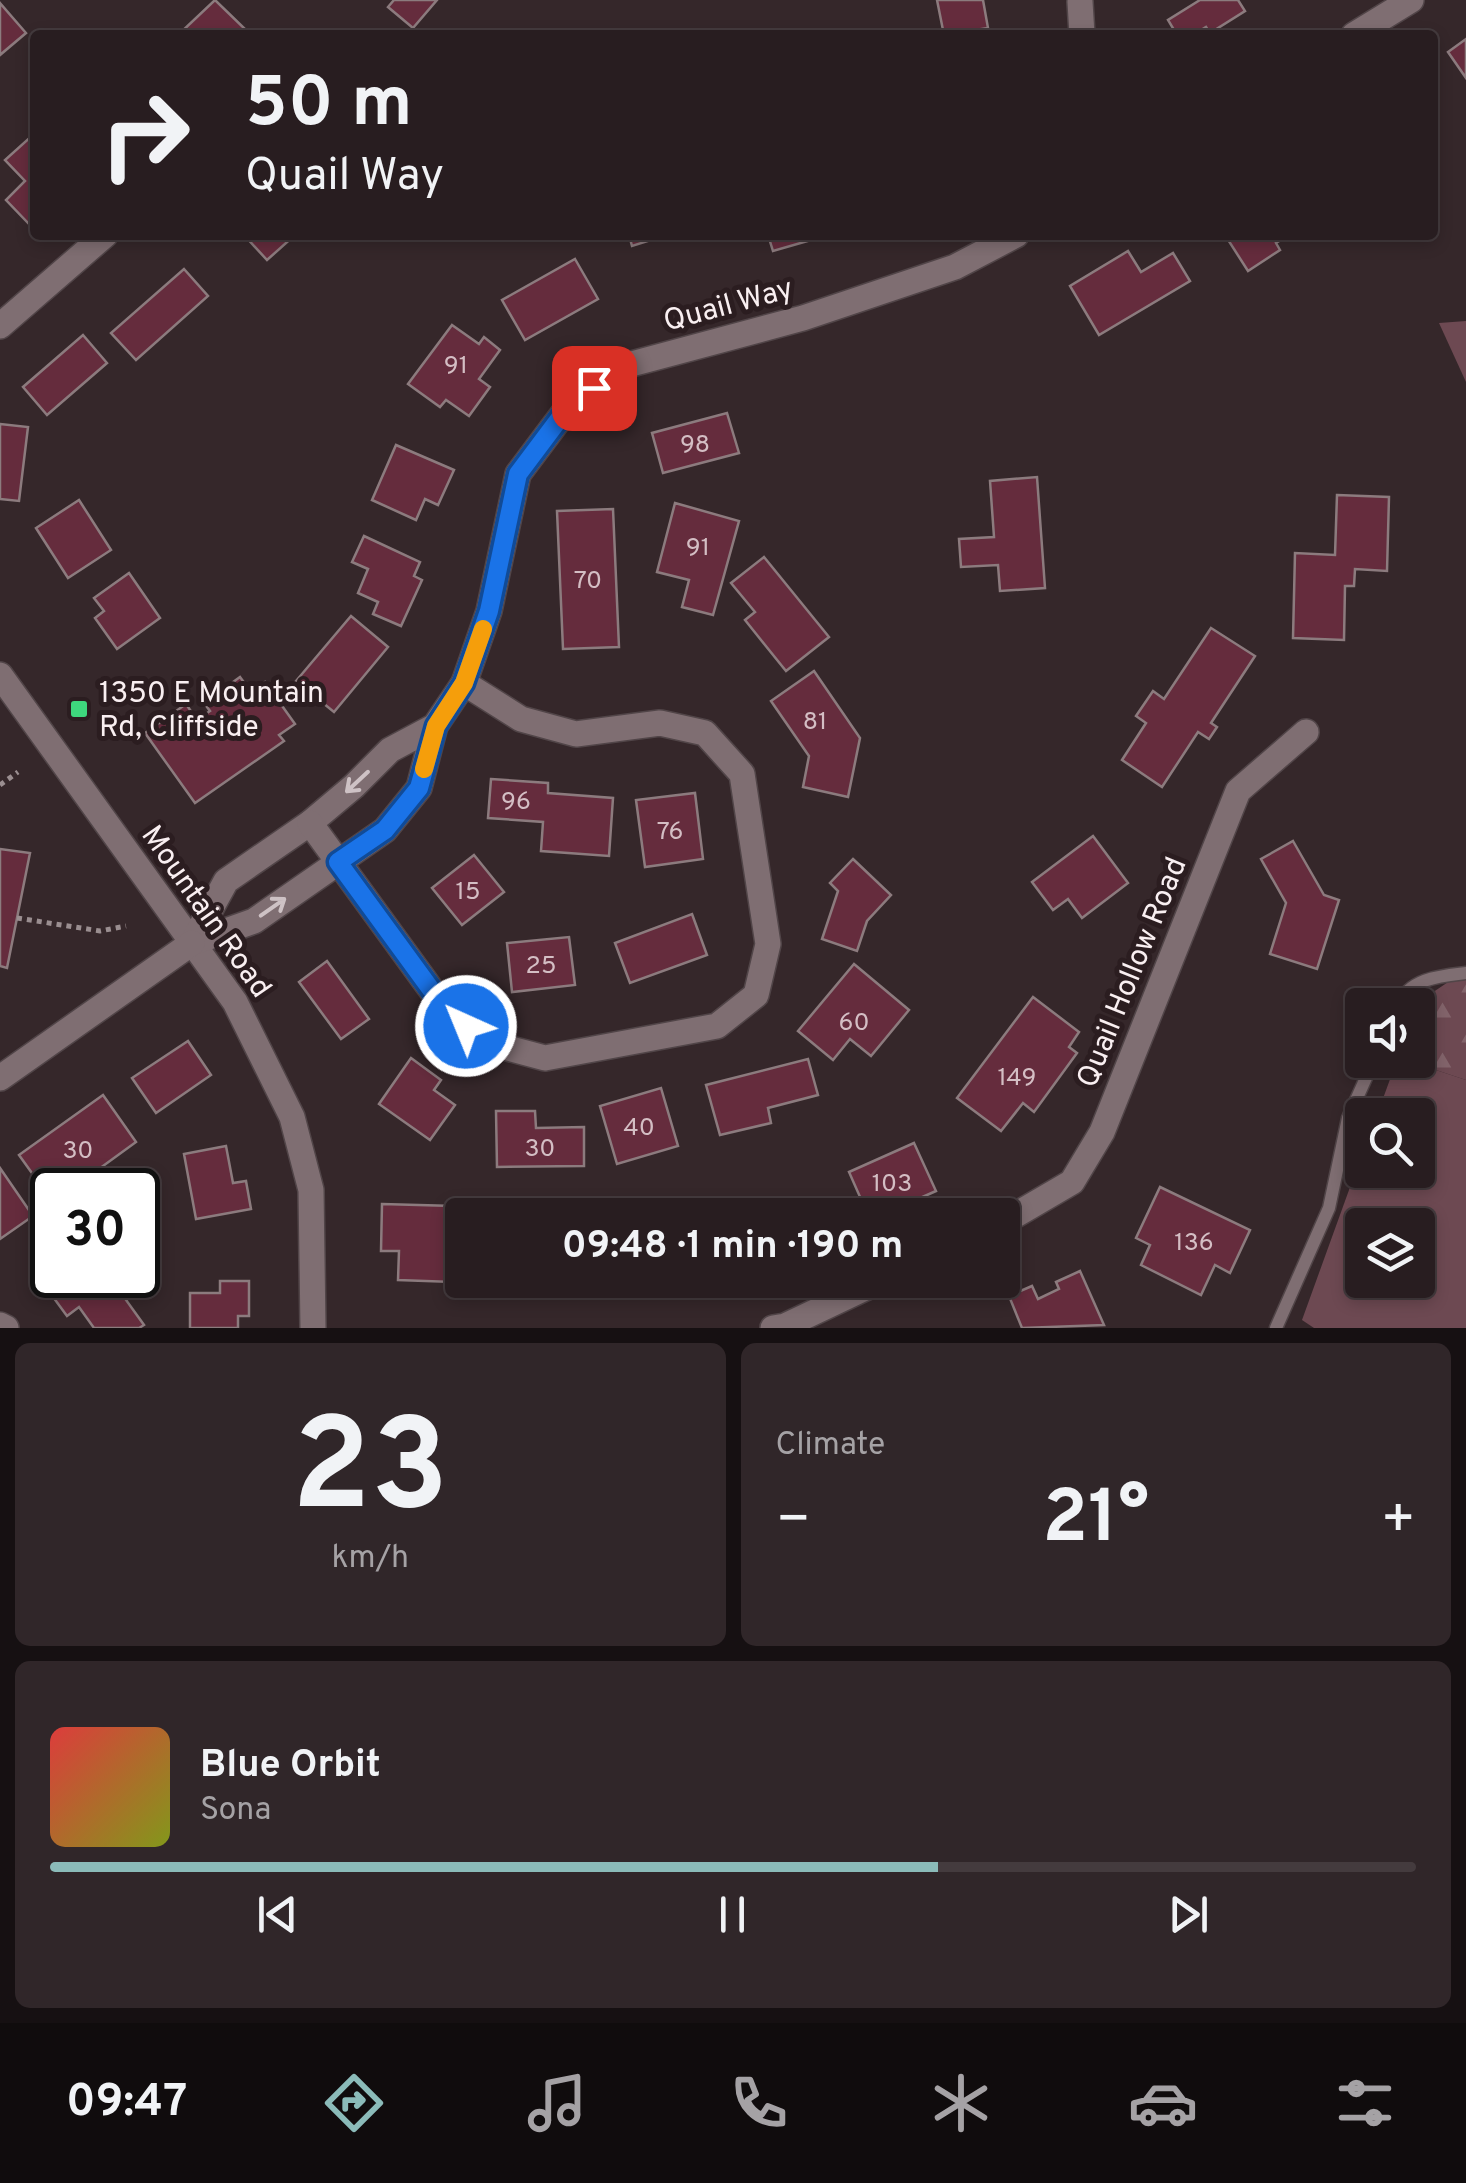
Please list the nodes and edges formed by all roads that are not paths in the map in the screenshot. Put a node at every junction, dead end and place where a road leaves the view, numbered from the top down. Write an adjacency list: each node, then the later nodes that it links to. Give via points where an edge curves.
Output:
1 (1412, 0): 4 (street)
2 (1080, 2): 3 (street)
3 (1082, 30)
4 (1362, 30)
5 (99, 240): 7 (street)
6 (1006, 240): 9 (street, Quail Way, via 938,273 803,318 624,366 566,410 518,474 489,611)
7 (0, 326)
8 (0, 675): 14 (street, Mountain Road)
9 (464, 683): 10 (street, Quail Way); 13 (street, via 521,719 576,734 660,723 705,733 742,774 768,944 756,995 716,1026 544,1058 485,1042 446,1010)
10 (436, 726): 12 (street, Quail Way, one-way to 12, via 390,750); 13 (street, Quail Way, via 419,788 385,830)
11 (1306, 732): 19 (street, Quail Hollow Road, via 1238,791 1102,1132 1072,1182)
12 (310, 823): 13 (street); 14 (street, Quail Way, via 226,880)
13 (338, 862): 14 (street, Quail Way, one-way to 13, via 254,921)
14 (192, 943): 17 (street); 21 (street, Mountain Road, via 235,1002 292,1118 311,1190)
15 (1466, 973): 16 (lane, via 1432,976)
16 (1411, 988)
17 (0, 1078)
18 (1366, 1078): 23 (lane, via 1348,1118 1328,1208)
19 (1020, 1212)
20 (844, 1298): 22 (street)
21 (313, 1328)
22 (772, 1328)
23 (1276, 1328)

